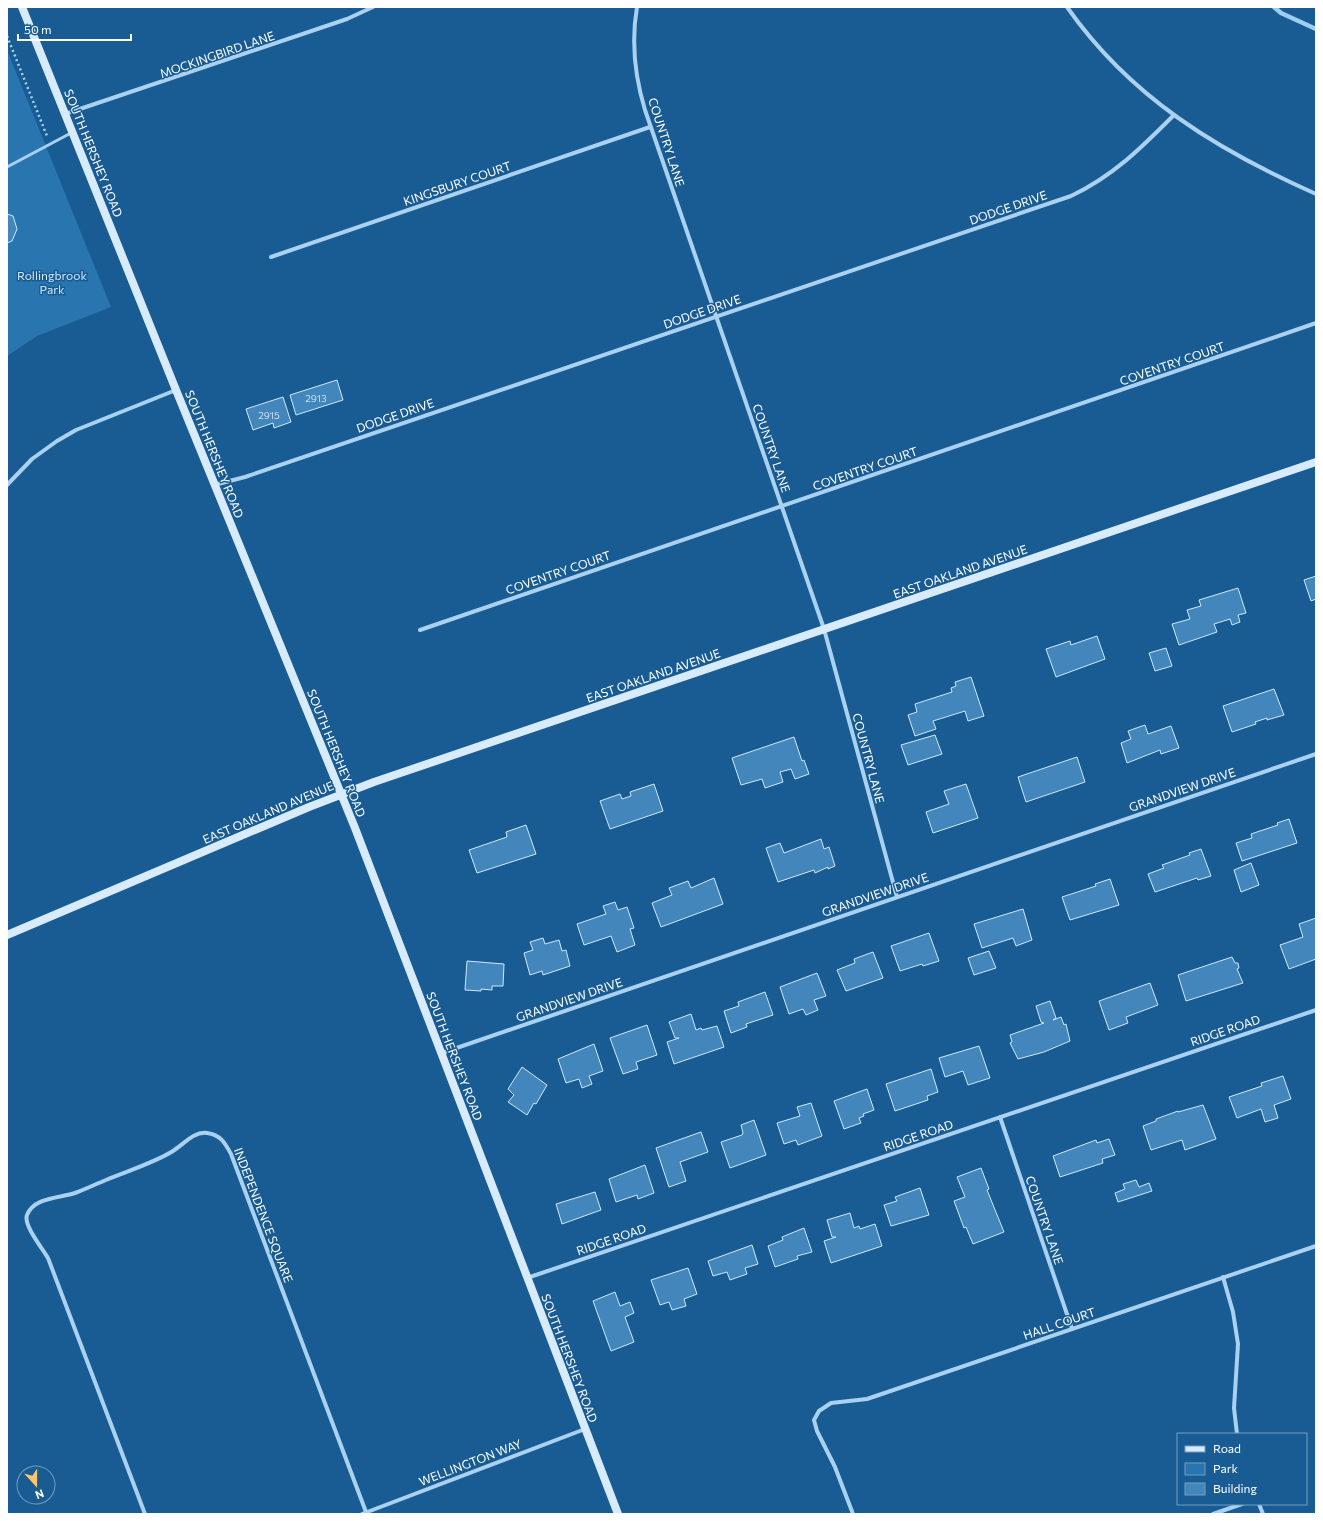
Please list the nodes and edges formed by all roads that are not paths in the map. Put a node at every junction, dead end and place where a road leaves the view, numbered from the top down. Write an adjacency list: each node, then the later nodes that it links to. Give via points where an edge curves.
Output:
1 (22, 7): 5 (main road, SOUTH HERSHEY ROAD)
2 (373, 7): 5 (street, MOCKINGBIRD LANE, via 348,20)
3 (637, 7): 7 (street, COUNTRY LANE, via 634,35 635,65)
4 (1067, 7): 6 (street, via 1116,66)
5 (65, 114): 8 (main road, SOUTH HERSHEY ROAD)
6 (1173, 116): 10 (street, via 1251,164); 12 (street, DODGE DRIVE, via 1120,167 1070,196)
7 (650, 127): 11 (street, KINGSBURY COURT); 12 (street, COUNTRY LANE)
8 (72, 132): 9 (lane); 14 (main road, SOUTH HERSHEY ROAD)
9 (7, 167)
10 (1316, 194)
11 (271, 258)
12 (716, 317): 17 (street, DODGE DRIVE, via 246,477); 18 (street, COUNTRY LANE)
13 (1316, 323): 18 (street, COVENTRY COURT)
14 (176, 390): 16 (street, via 76,430 32,459); 17 (main road, SOUTH HERSHEY ROAD)
15 (1316, 462): 19 (main road, EAST OAKLAND AVENUE)
16 (7, 485)
17 (214, 485): 22 (main road, SOUTH HERSHEY ROAD)
18 (782, 507): 19 (street, COUNTRY LANE); 20 (street, COVENTRY COURT)
19 (824, 629): 22 (main road, EAST OAKLAND AVENUE); 23 (street, COUNTRY LANE)
20 (420, 630)
21 (1316, 754): 23 (street, GRANDVIEW DRIVE)
22 (341, 795): 24 (main road, EAST OAKLAND AVENUE); 26 (main road, SOUTH HERSHEY ROAD)
23 (897, 897): 26 (street, GRANDVIEW DRIVE)
24 (7, 935)
25 (1316, 1010): 27 (street, RIDGE ROAD)
26 (442, 1054): 30 (main road, SOUTH HERSHEY ROAD)
27 (1000, 1117): 30 (street, RIDGE ROAD); 31 (street, COUNTRY LANE)
28 (1316, 1246): 29 (street, HALL COURT)
29 (1223, 1277): 31 (street, HALL COURT); 33 (street, via 1233,1312 1238,1344 1234,1408)
30 (526, 1278): 32 (main road, SOUTH HERSHEY ROAD)
31 (1072, 1329): 38 (street, HALL COURT, via 867,1399 831,1403 819,1412 814,1420 817,1431 835,1467)
32 (585, 1429): 35 (street, WELLINGTON WAY); 37 (main road, SOUTH HERSHEY ROAD)
33 (1237, 1433)
34 (1239, 1505): 39 (street)
35 (364, 1513): 36 (street, INDEPENDENCE SQUARE, via 231,1154 218,1136 199,1133 173,1151 77,1192 39,1203 27,1215 28,1225 48,1258)
36 (145, 1514)
37 (618, 1514)
38 (853, 1514)
39 (1213, 1514)

